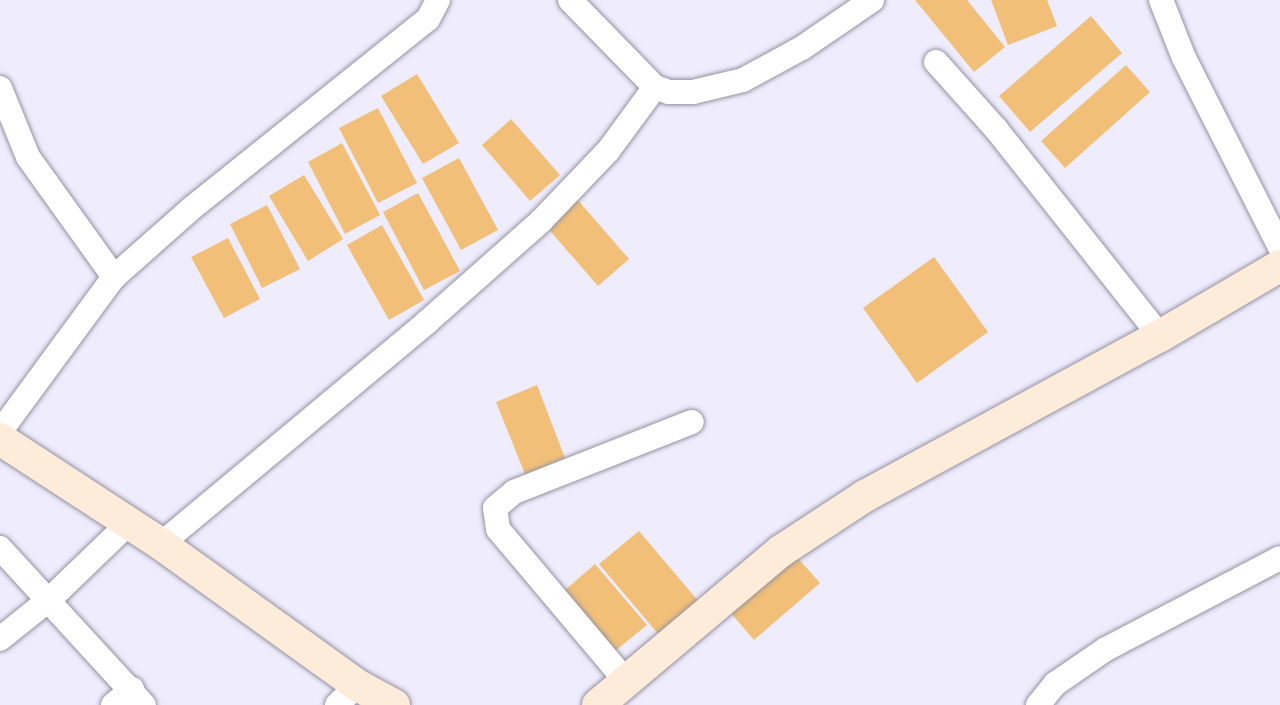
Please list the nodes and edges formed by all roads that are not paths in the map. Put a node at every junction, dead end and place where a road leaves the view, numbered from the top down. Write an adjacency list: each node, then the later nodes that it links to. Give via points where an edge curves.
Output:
1 (438, 0): 10 (street, via 428,19)
2 (570, 0): 6 (street)
3 (872, 0): 6 (street, via 743,80 693,92)
4 (1161, 0): 8 (street, via 1190,71)
5 (936, 62): 11 (street, via 996,129)
6 (655, 87): 16 (street, via 608,151 541,221)
7 (0, 88): 10 (street, via 28,157)
8 (1280, 247)
9 (1280, 266): 11 (street)
10 (114, 277): 13 (street)
11 (1160, 336): 21 (street, via 865,496 781,551)
12 (692, 422): 21 (street, via 514,492 495,508 498,529)
13 (0, 432)
14 (0, 439): 15 (street)
15 (129, 523): 16 (street); 19 (street)
16 (161, 544): 22 (street)
17 (0, 548): 19 (street)
18 (1280, 558): 27 (street, via 1106,649 1055,684)
19 (50, 599): 20 (street); 23 (street)
20 (0, 639)
21 (625, 680): 26 (street)
22 (347, 695): 25 (street)
23 (138, 697): 24 (street)
24 (113, 705)
25 (394, 705)
26 (598, 705)
27 (1038, 705)

